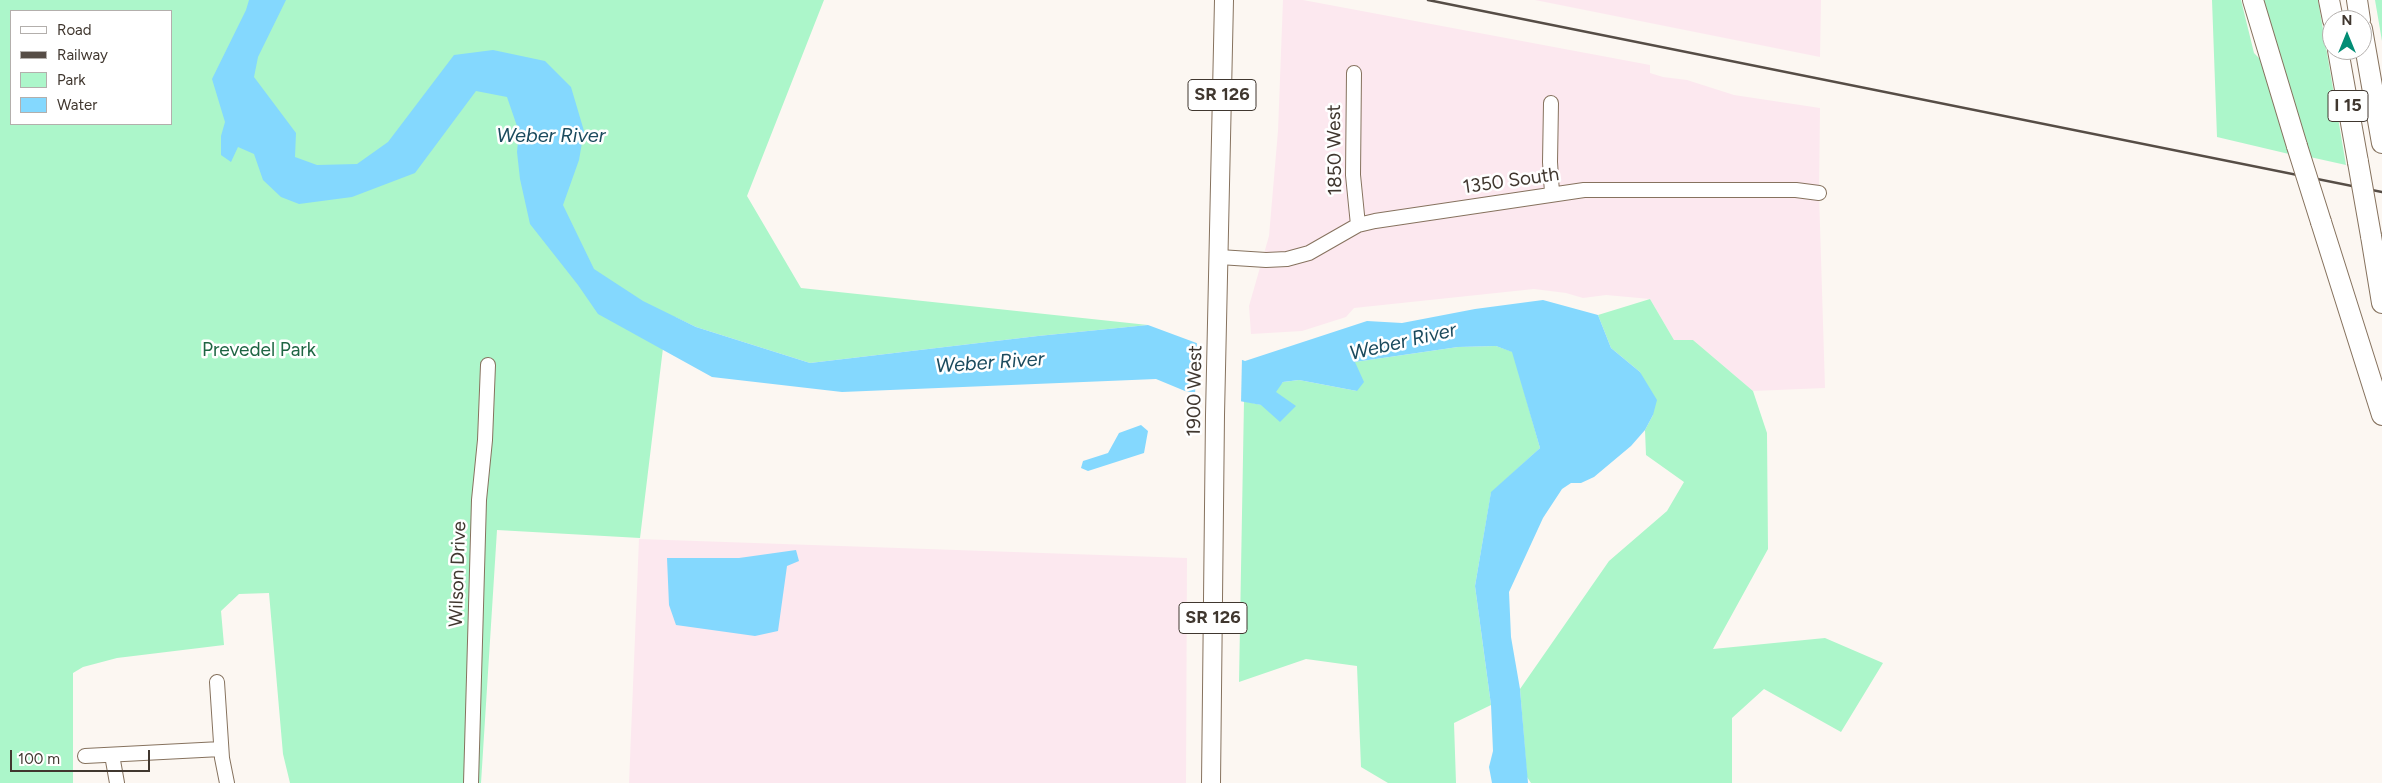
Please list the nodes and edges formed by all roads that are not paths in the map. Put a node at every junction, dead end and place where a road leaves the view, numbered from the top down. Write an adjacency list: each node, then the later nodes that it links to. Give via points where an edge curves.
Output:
1 (1224, 0): 11 (main road, 1900 West / SR 126)
2 (2253, 0): 14 (highway, bridge)
3 (2340, 60): 12 (highway, I 15, bridge)
4 (2367, 60): 7 (highway, I 15)
5 (1354, 73): 10 (street, 1850 West, via 1353,175)
6 (1551, 103): 9 (street)
7 (2382, 143)
8 (1819, 193): 9 (street, 1350 South, via 1796,190 1584,190)
9 (1552, 194): 10 (street, 1350 South)
10 (1358, 226): 11 (street, 1350 South, via 1309,254 1287,259)
11 (1219, 257): 22 (main road, 1900 West / SR 126)
12 (2382, 303)
13 (488, 365): 21 (street, Wilson Drive, via 479,500)
14 (2382, 415)
15 (217, 682): 16 (street)
16 (222, 749): 17 (street); 20 (street)
17 (112, 755): 18 (street); 19 (street)
18 (85, 756)
19 (117, 783)
20 (227, 783)
21 (471, 783)
22 (1211, 783)

